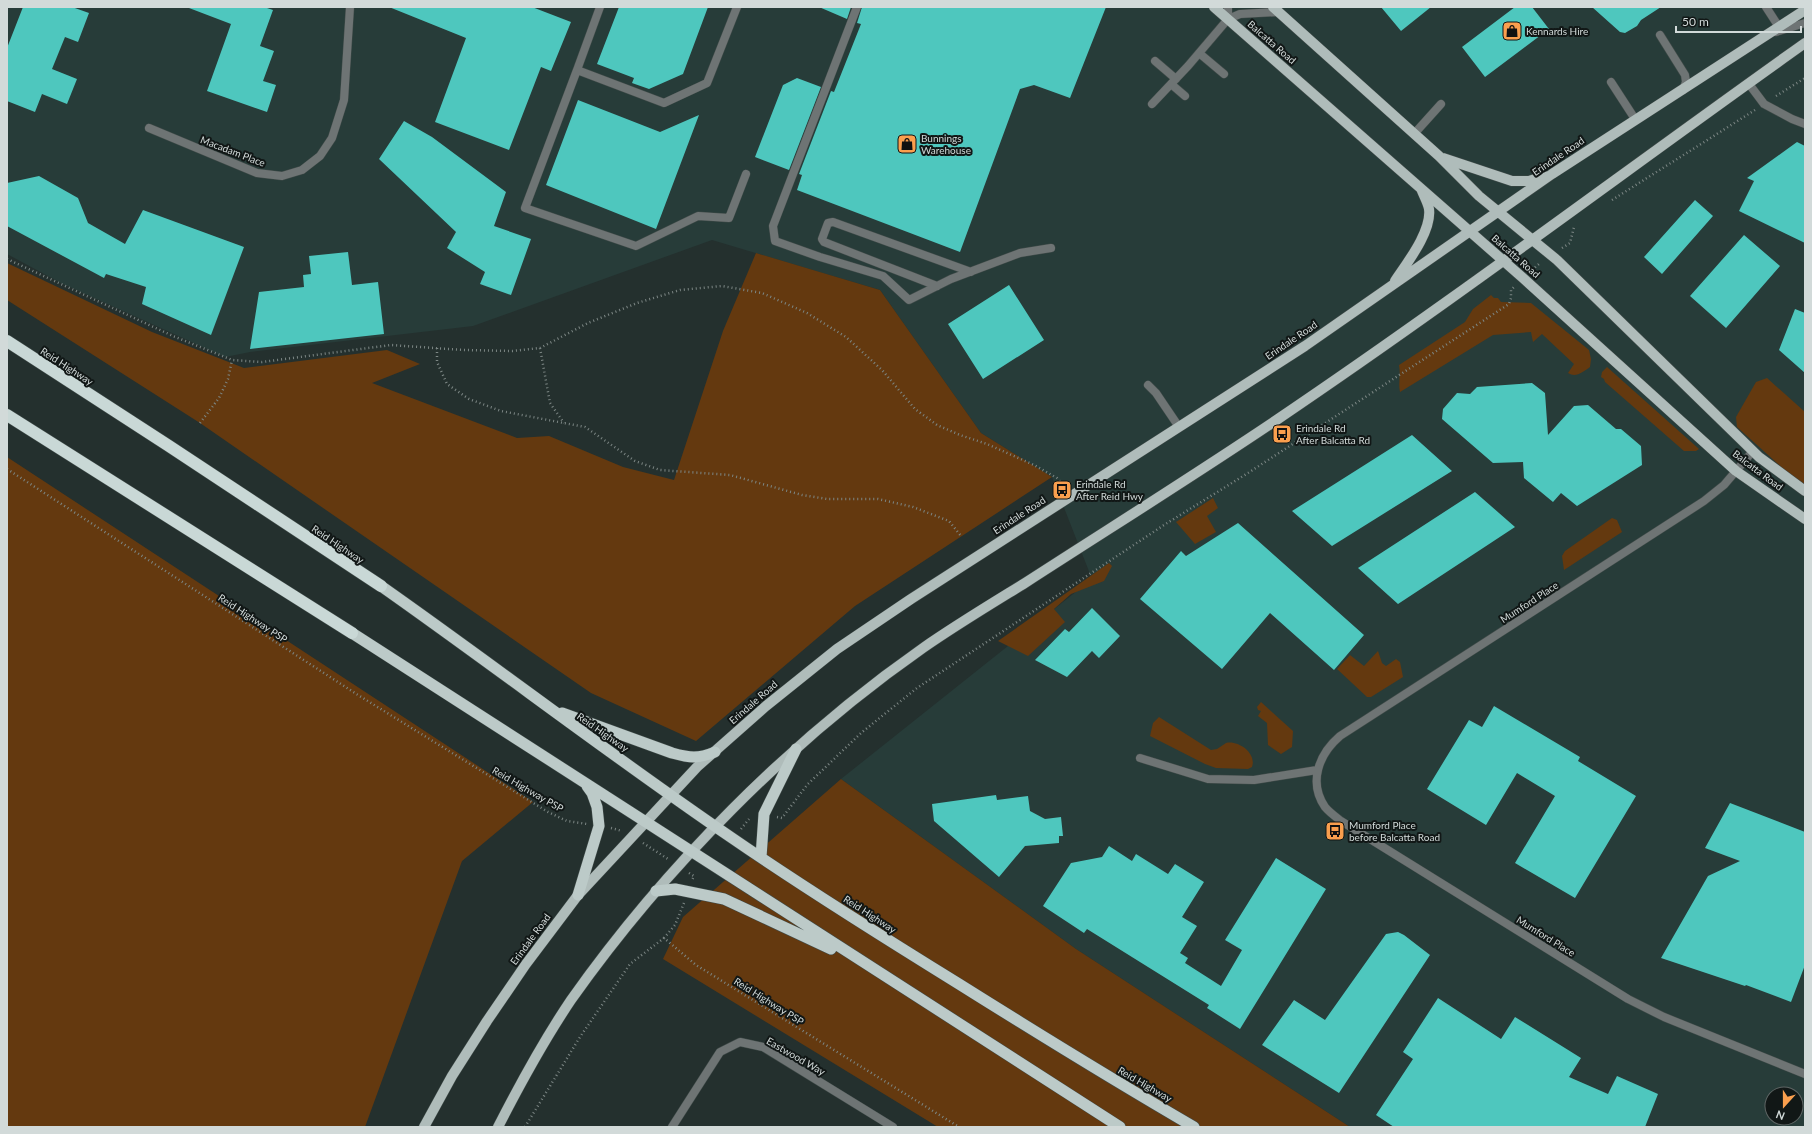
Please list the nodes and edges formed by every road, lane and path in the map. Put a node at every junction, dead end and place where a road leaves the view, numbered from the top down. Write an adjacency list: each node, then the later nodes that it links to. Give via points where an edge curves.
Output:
1 (350, 7): 31 (street, Macadam Place, via 344,100 332,138 320,156 302,170 282,176 257,173)
2 (600, 7): 18 (street)
3 (737, 7): 18 (street, via 707,83 664,103)
4 (857, 7): 50 (street, via 774,226 775,241 883,276 909,300)
5 (1214, 7): 10 (main road, Balcatta Road)
6 (1228, 7): 10 (street)
7 (1766, 7): 12 (street)
8 (1276, 9): 10 (street, via 1240,14); 32 (main road, Balcatta Road)
9 (1805, 10): 12 (main road, Erindale Road)
10 (1228, 19): 16 (street); 36 (main road, Balcatta Road)
11 (1805, 23): 13 (street)
12 (1779, 27): 13 (main road, Erindale Road)
13 (1767, 34): 24 (main road, Erindale Road)
14 (1660, 35): 24 (street, via 1685,75)
15 (1805, 43): 23 (main road)
16 (1199, 52): 19 (street); 21 (street)
17 (1155, 61): 21 (street)
18 (577, 70): 34 (street, via 525,208 636,246 698,216 729,218)
19 (1224, 74)
20 (1805, 78): 28 (path)
21 (1174, 82): 25 (street); 26 (street)
22 (1611, 82): 29 (street)
23 (1749, 84): 28 (street); 41 (main road)
24 (1683, 90): 29 (main road, Erindale Road)
25 (1185, 96)
26 (1152, 104)
27 (1441, 104): 32 (street)
28 (1764, 104): 30 (street); 37 (path)
29 (1635, 119): 35 (main road, Erindale Road)
30 (1805, 124)
31 (149, 128)
32 (1414, 134): 33 (main road, Balcatta Road)
33 (1439, 156): 35 (main road, via 1512,181 1529,181); 38 (main road, Balcatta Road)
34 (746, 174)
35 (1552, 174): 38 (main road, Erindale Road)
36 (1422, 190): 40 (main road, Balcatta Road); 49 (main road, via 1429,208 1425,229)
37 (1608, 203)
38 (1498, 212): 40 (main road, Erindale Road); 41 (main road, Balcatta Road)
39 (1576, 223): 42 (path)
40 (1470, 232): 45 (main road, Balcatta Road); 49 (main road, Erindale Road)
41 (1534, 239): 45 (main road); 61 (main road, Balcatta Road)
42 (1570, 243)
43 (1051, 248): 48 (street, via 1020,253)
44 (7, 259): 55 (path, via 173,336)
45 (1504, 261): 63 (main road, Balcatta Road); 71 (main road, via 1273,423 922,649)
46 (1541, 262): 47 (path)
47 (1536, 267)
48 (971, 272): 50 (street); 50 (street, via 833,222 828,223 822,239 824,242)
49 (1393, 285): 60 (main road, Erindale Road, via 1305,346)
50 (937, 286)
51 (1511, 290): 77 (path, via 1509,304 1164,525 917,688 860,733 807,786)
52 (7, 341): 68 (highway, Reid Highway)
53 (437, 348): 54 (path, via 512,351); 55 (path, via 391,345 262,362); 59 (path, via 436,362 447,384 469,399 501,411)
54 (540, 348): 59 (path, via 550,403); 64 (path, via 637,302 680,290 722,286 762,293 807,313 846,337 882,370 915,409 937,425 987,444)
55 (232, 360): 58 (path, via 228,379 219,398)
56 (1148, 385): 60 (street)
57 (7, 415): 69 (highway)
58 (200, 423)
59 (565, 424): 67 (path, via 585,427 635,461 660,470 730,475 827,499 878,499 913,507 949,521)
60 (1179, 427): 72 (main road, Erindale Road, via 837,649 766,706)
61 (1753, 451): 63 (street, Mumford Place); 65 (main road, Balcatta Road)
62 (7, 469): 79 (path, Reid Highway PSP, via 358,695 548,812 567,821)
63 (1736, 471): 66 (main road, Balcatta Road); 74 (street, Mumford Place, via 1704,502 1340,736 1327,748)
64 (1057, 478)
65 (1805, 491)
66 (1805, 519)
67 (961, 536)
68 (381, 586): 70 (highway, Reid Highway)
69 (352, 633): 75 (highway)
70 (548, 708): 72 (highway, via 688,758 702,758); 76 (highway, Reid Highway)
71 (796, 749): 80 (main road); 83 (highway, via 764,814)
72 (715, 752): 76 (main road, Erindale Road, via 697,767)
73 (1140, 758): 74 (street, via 1208,779 1254,780)
74 (1317, 770): 90 (street, Mumford Place, via 1317,791 1326,808 1346,825 1628,999 1664,1017)
75 (585, 784): 78 (highway); 79 (highway, via 592,793 597,808)
76 (671, 796): 78 (main road, Erindale Road); 80 (highway, Reid Highway)
77 (782, 818)
78 (646, 822): 81 (main road, Erindale Road); 82 (highway)
79 (599, 826): 81 (path, Reid Highway PSP, via 618,829); 87 (highway)
80 (716, 827): 82 (main road); 83 (highway, Reid Highway)
81 (633, 837): 84 (path, Reid Highway PSP); 87 (main road, Erindale Road)
82 (692, 851): 84 (main road); 89 (highway)
83 (761, 857): 98 (highway, Reid Highway, via 913,956)
84 (678, 866): 85 (path, Reid Highway PSP, via 694,876); 86 (main road)
85 (688, 890): 86 (highway); 88 (path, Reid Highway PSP, via 675,925); 89 (highway, via 724,899)
86 (656, 891): 92 (main road, via 571,1001 541,1048)
87 (578, 895): 91 (main road, Erindale Road, via 487,1020)
88 (664, 938): 93 (path, via 630,964 580,1037); 96 (path, Reid Highway PSP, via 696,965)
89 (868, 966): 97 (highway)
90 (1805, 1074)
91 (424, 1127)
92 (498, 1127)
93 (525, 1127)
94 (672, 1127): 95 (street, Eastwood Way, via 720,1052 740,1042 763,1047)
95 (894, 1127)
96 (959, 1127)
97 (1120, 1127)
98 (1194, 1127)

